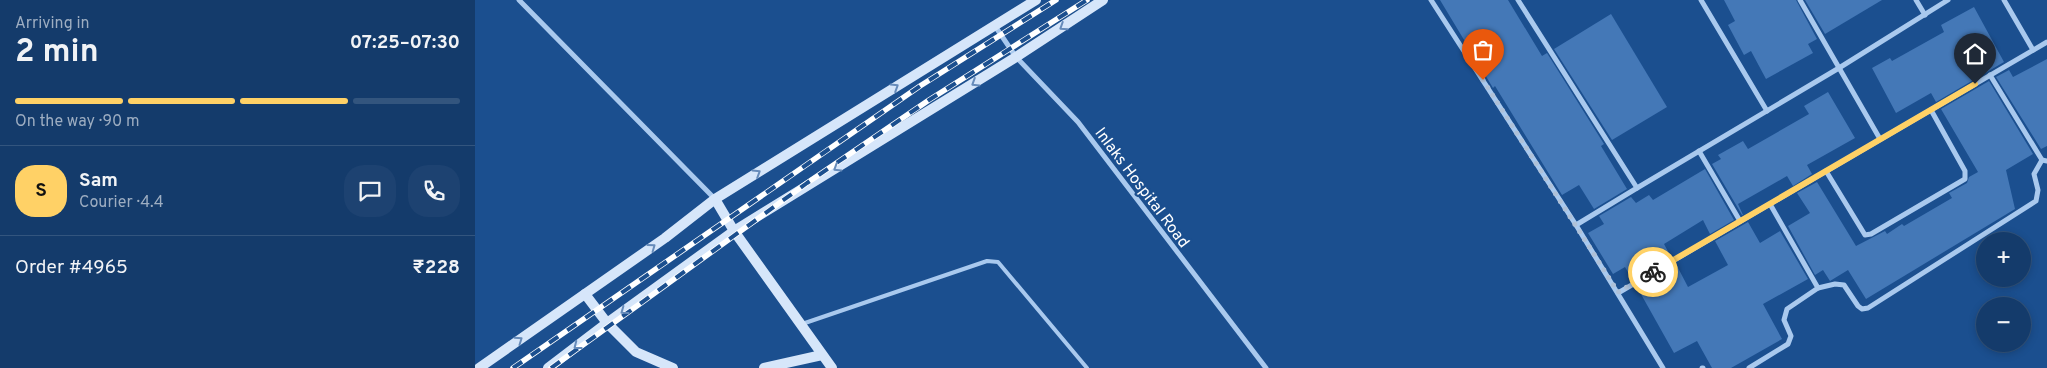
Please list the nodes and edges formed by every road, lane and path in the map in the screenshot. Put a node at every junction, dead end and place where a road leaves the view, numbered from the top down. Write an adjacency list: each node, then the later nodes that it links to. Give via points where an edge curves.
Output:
1 (519, 0): 25 (street)
2 (1036, 0): 12 (main road)
3 (1103, 0): 15 (main road, one-way to 15)
4 (1431, 0): 28 (street)
5 (1519, 0): 24 (street)
6 (1701, 0): 18 (street)
7 (1800, 0): 16 (street)
8 (1916, 0): 11 (street)
9 (1949, 0): 11 (street)
10 (2004, 0): 14 (street)
11 (1925, 15): 16 (street)
12 (995, 26): 15 (street, Inlaks Hospital Road); 25 (main road, one-way to 12)
13 (2047, 42): 14 (street)
14 (2033, 50): 17 (street)
15 (1016, 57): 29 (main road, one-way to 29); 42 (street, Inlaks Hospital Road, via 1078,122)
16 (1839, 68): 18 (street); 20 (street)
17 (1990, 75): 19 (street); 22 (street)
18 (1767, 110): 21 (street)
19 (1931, 110): 20 (street); 23 (street, via 1965,171 1965,178 1871,234 1865,235)
20 (1880, 139): 23 (street)
21 (1699, 151): 24 (street); 27 (street)
22 (2044, 161): 30 (street, via 2034,174 2038,190 2036,201 1868,308 1858,306 1844,285)
23 (1826, 171): 26 (street)
24 (1637, 188): 28 (street)
25 (715, 198): 29 (main road); 32 (main road, one-way to 25)
26 (1770, 204): 27 (street); 30 (street)
27 (1740, 221): 31 (street)
28 (1576, 225): 31 (street)
29 (734, 231): 33 (main road, one-way to 33); 34 (main road)
30 (1818, 288): 44 (street, via 1787,309 1784,320 1791,336 1788,344)
31 (1618, 292): 43 (street)
32 (585, 294): 33 (main road); 36 (main road, one-way to 32)
33 (607, 323): 37 (main road, one-way to 37); 38 (main road, via 636,352)
34 (802, 324): 35 (main road); 41 (lane, via 987,261 998,262)
35 (822, 355): 39 (main road); 40 (main road)
36 (479, 368)
37 (549, 368)
38 (673, 368)
39 (764, 368)
40 (832, 368)
41 (1087, 368)
42 (1266, 368)
43 (1663, 368)
44 (1749, 368)

